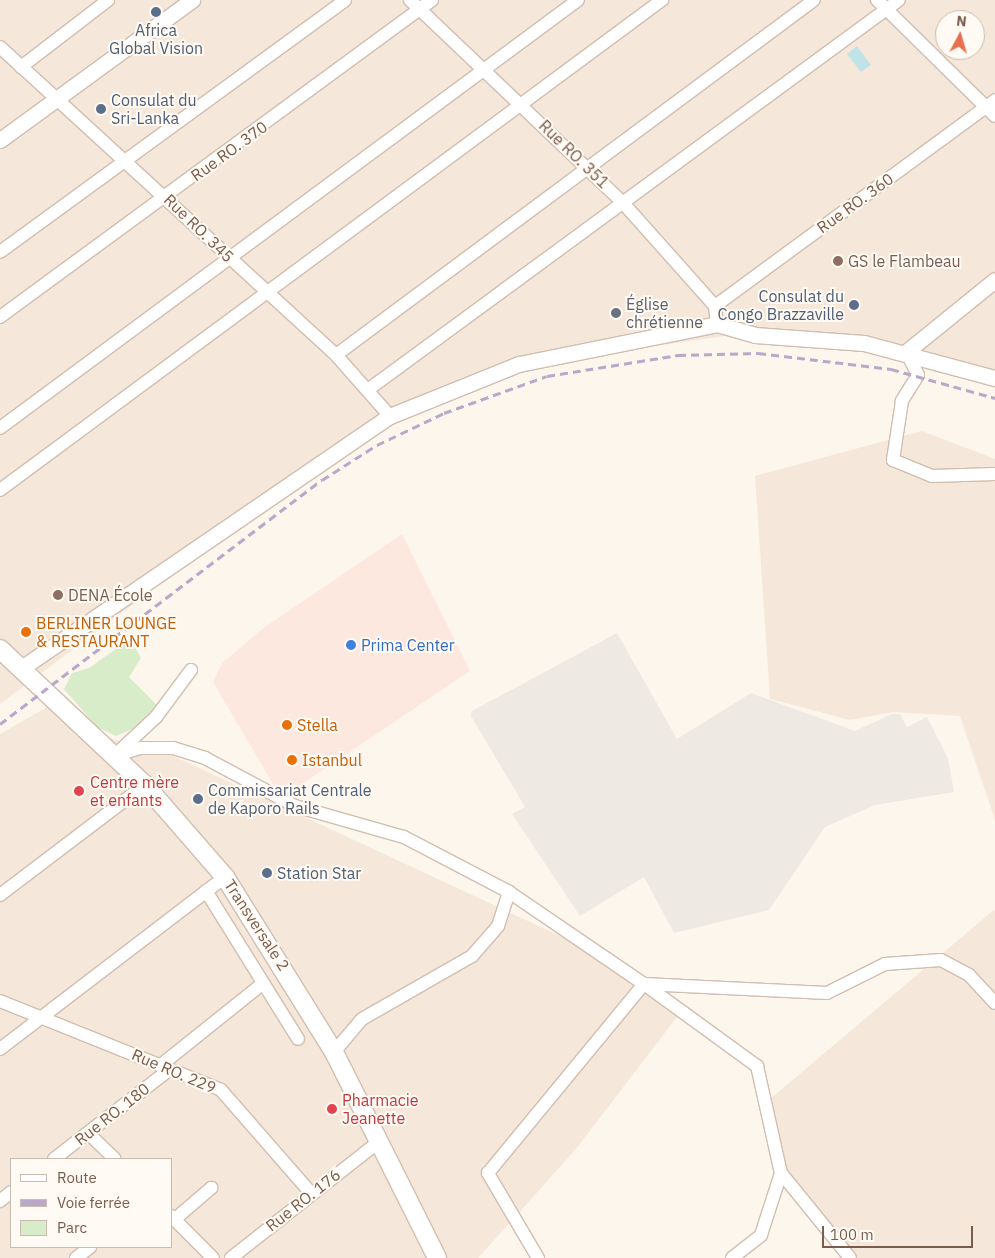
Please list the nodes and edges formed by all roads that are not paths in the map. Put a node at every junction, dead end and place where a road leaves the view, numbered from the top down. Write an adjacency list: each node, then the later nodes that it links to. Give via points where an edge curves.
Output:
1 (108, 0): 14 (street)
2 (192, 0): 16 (street)
3 (345, 0): 20 (street)
4 (410, 0): 11 (street, Rue RO. 351)
5 (432, 0): 11 (street, Rue RO. 370)
6 (578, 0): 15 (street)
7 (662, 0): 17 (street)
8 (814, 0): 21 (street)
9 (877, 0): 12 (street)
10 (899, 0): 12 (street)
11 (420, 9): 15 (street, Rue RO. 351); 22 (street, Rue RO. 370)
12 (888, 9): 18 (street); 23 (street)
13 (0, 47): 14 (street, Rue RO. 345)
14 (21, 66): 16 (street, Rue RO. 345)
15 (487, 71): 17 (street, Rue RO. 351); 25 (street)
16 (55, 99): 19 (street); 20 (street, Rue RO. 345)
17 (522, 103): 21 (street, Rue RO. 351); 27 (street)
18 (992, 108): 28 (street, Rue RO. 360)
19 (0, 140)
20 (123, 159): 22 (street, Rue RO. 345); 24 (street)
21 (590, 169): 23 (street, Rue RO. 351); 32 (street)
22 (166, 197): 25 (street, Rue RO. 345); 29 (street, Rue RO. 370)
23 (624, 204): 28 (street, Rue RO. 351); 34 (street)
24 (0, 252)
25 (229, 257): 27 (street, Rue RO. 345); 36 (street)
26 (995, 280): 31 (street)
27 (267, 294): 32 (street, Rue RO. 345); 38 (street)
28 (715, 306): 30 (street)
29 (0, 317)
30 (717, 324): 31 (street, via 755,335 829,338); 35 (street, via 519,364)
31 (906, 352): 33 (street); 37 (street, via 918,375 902,401 893,460 932,476)
32 (336, 355): 34 (street, Rue RO. 345)
33 (995, 378)
34 (369, 389): 35 (street, Rue RO. 345)
35 (390, 416): 40 (street)
36 (0, 428)
37 (995, 474)
38 (0, 490)
39 (0, 649): 40 (main road, Transversale 2)
40 (20, 669): 42 (main road, Transversale 2)
41 (191, 670): 42 (street, via 156,717)
42 (114, 756): 43 (main road, Transversale 2); 46 (street, via 141,748 173,748 205,758 282,801 404,837)
43 (145, 785): 44 (main road, Transversale 2); 47 (street)
44 (225, 877): 45 (street); 55 (main road, Transversale 2)
45 (206, 891): 48 (street); 52 (street)
46 (509, 892): 49 (street); 55 (street, via 498,926 472,956 362,1018)
47 (0, 895)
48 (262, 984): 53 (street); 56 (street, Rue RO. 180)
49 (644, 984): 51 (street, via 827,993 885,964 941,960 969,975); 61 (street, via 757,1066); 72 (street, via 488,1173)
50 (0, 1001): 52 (street, Rue RO. 229)
51 (995, 1003)
52 (43, 1017): 54 (street); 56 (street, Rue RO. 229)
53 (298, 1038)
54 (0, 1049)
55 (334, 1052): 58 (main road, Transversale 2)
56 (166, 1067): 57 (street, Rue RO. 180); 64 (street, Rue RO. 229, via 221,1090)
57 (88, 1133): 59 (street, Rue RO. 180); 60 (street)
58 (377, 1143): 64 (street, Rue RO. 176); 68 (main road, Transversale 2)
59 (55, 1158)
60 (114, 1158)
61 (781, 1173): 73 (street, via 761,1235); 74 (street)
62 (211, 1188): 66 (street)
63 (10, 1193): 65 (street)
64 (311, 1193): 71 (street, Rue RO. 176)
65 (0, 1201)
66 (173, 1218): 70 (street)
67 (89, 1248): 69 (street)
68 (435, 1257)
69 (76, 1258)
70 (214, 1258)
71 (231, 1258)
72 (538, 1258)
73 (732, 1258)
74 (850, 1258)

